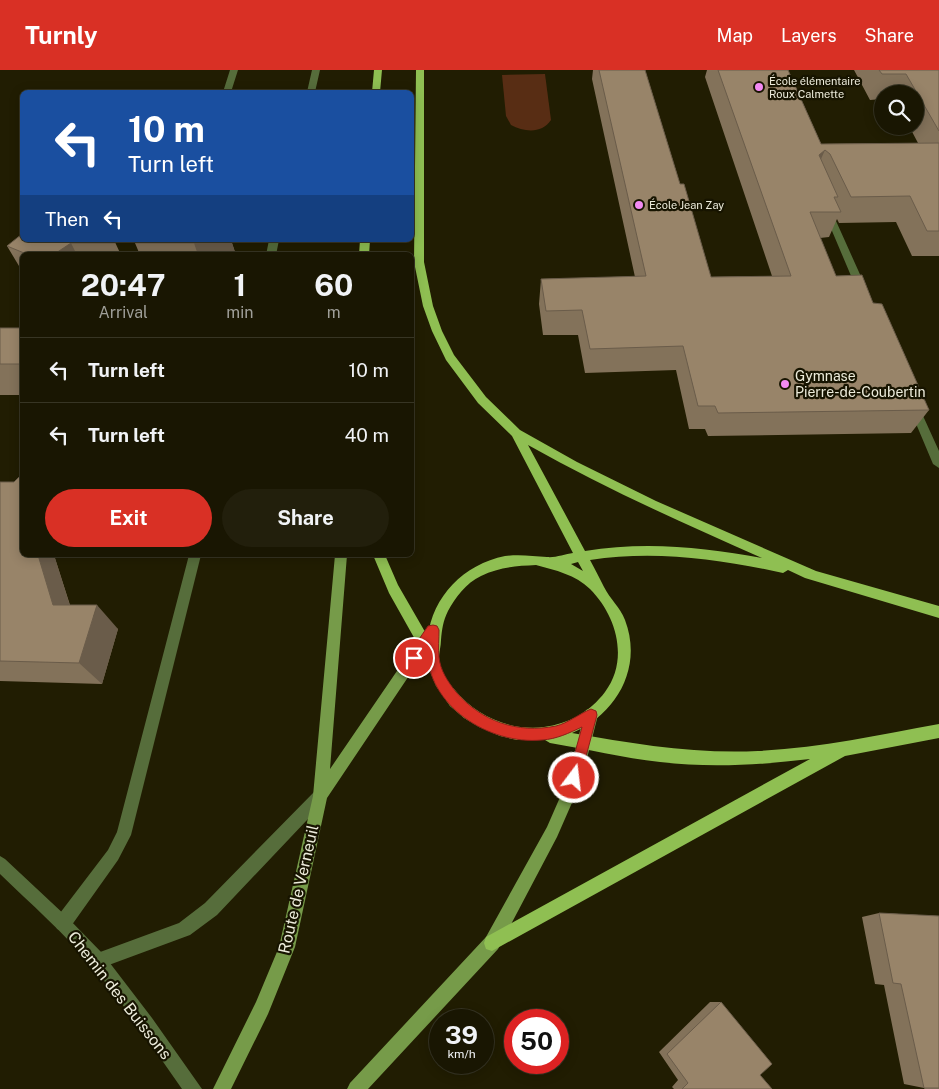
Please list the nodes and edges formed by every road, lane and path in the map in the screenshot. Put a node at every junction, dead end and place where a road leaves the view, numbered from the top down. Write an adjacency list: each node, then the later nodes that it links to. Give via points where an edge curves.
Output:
1 (234, 70): 5 (street)
2 (316, 70): 6 (street)
3 (378, 70): 7 (main road)
4 (420, 70): 11 (main road, via 419,262 428,306 436,331 456,365 482,400)
5 (228, 90)
6 (311, 90)
7 (376, 90)
8 (822, 198): 9 (street)
9 (865, 295)
10 (908, 393): 12 (street)
11 (516, 433): 13 (main road); 18 (main road, via 652,504)
12 (939, 464)
13 (583, 556): 17 (main road); 18 (main road, via 671,551 741,559); 19 (main road)
14 (194, 557): 31 (street, via 124,835)
15 (341, 557): 29 (main road)
16 (380, 557): 22 (main road)
17 (550, 562): 19 (main road, via 577,573); 21 (main road, via 499,562 468,576 445,600)
18 (812, 574): 20 (main road)
19 (600, 591): 24 (main road, via 619,620 625,654 615,688)
20 (939, 612)
21 (433, 630): 22 (main road); 23 (main road)
22 (424, 642): 23 (main road); 29 (main road)
23 (433, 659): 26 (main road, via 443,685 470,715 500,730)
24 (591, 715): 26 (main road, via 560,731); 27 (main road)
25 (939, 731): 28 (main road)
26 (543, 734): 27 (main road)
27 (584, 742): 28 (main road, via 660,755 705,758 758,758); 32 (main road, via 574,778 552,832)
28 (843, 749): 32 (main road)
29 (320, 796): 33 (street, via 211,909 184,929); 36 (main road, Route de Verneuil, via 287,948)
30 (0, 864): 31 (street, Chemin des Buissons)
31 (63, 923): 33 (street, Chemin des Buissons)
32 (492, 944): 34 (main road)
33 (98, 961): 35 (street, Chemin des Buissons)
34 (372, 1072): 37 (main road); 38 (street)
35 (193, 1089)
36 (222, 1089)
37 (356, 1089)
38 (369, 1089)

